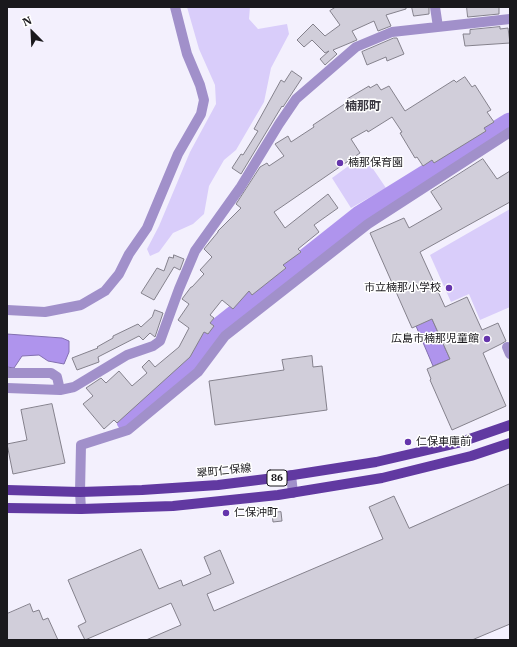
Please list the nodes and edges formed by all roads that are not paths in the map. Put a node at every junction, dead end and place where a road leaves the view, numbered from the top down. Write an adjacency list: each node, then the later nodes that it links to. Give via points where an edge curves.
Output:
1 (175, 7): 6 (street, via 187,54 204,100 201,114 178,154 147,228 128,254 119,274 105,291 81,305 45,312)
2 (435, 7): 4 (street)
3 (510, 20): 4 (street)
4 (438, 27): 9 (street, via 392,32 356,47 296,99 240,188 194,251 160,341 127,355 74,387)
5 (510, 132): 14 (street, via 368,224 225,336 198,372 128,430 81,445)
6 (7, 310)
7 (7, 373): 9 (street, via 51,373 57,376)
8 (7, 388): 9 (street)
9 (60, 390)
10 (510, 425): 12 (main road, 翠町仁保線 / 86, via 458,443 376,462)
11 (510, 443): 15 (main road, 86, via 471,456 382,478)
12 (290, 475): 14 (main road, 翠町仁保線 / 86, via 218,485); 15 (street)
13 (7, 490): 14 (main road, 翠町仁保線 / 86)
14 (80, 492): 17 (street)
15 (293, 493): 17 (main road, 86, via 172,506)
16 (7, 508): 17 (main road, 86)
17 (80, 509)

